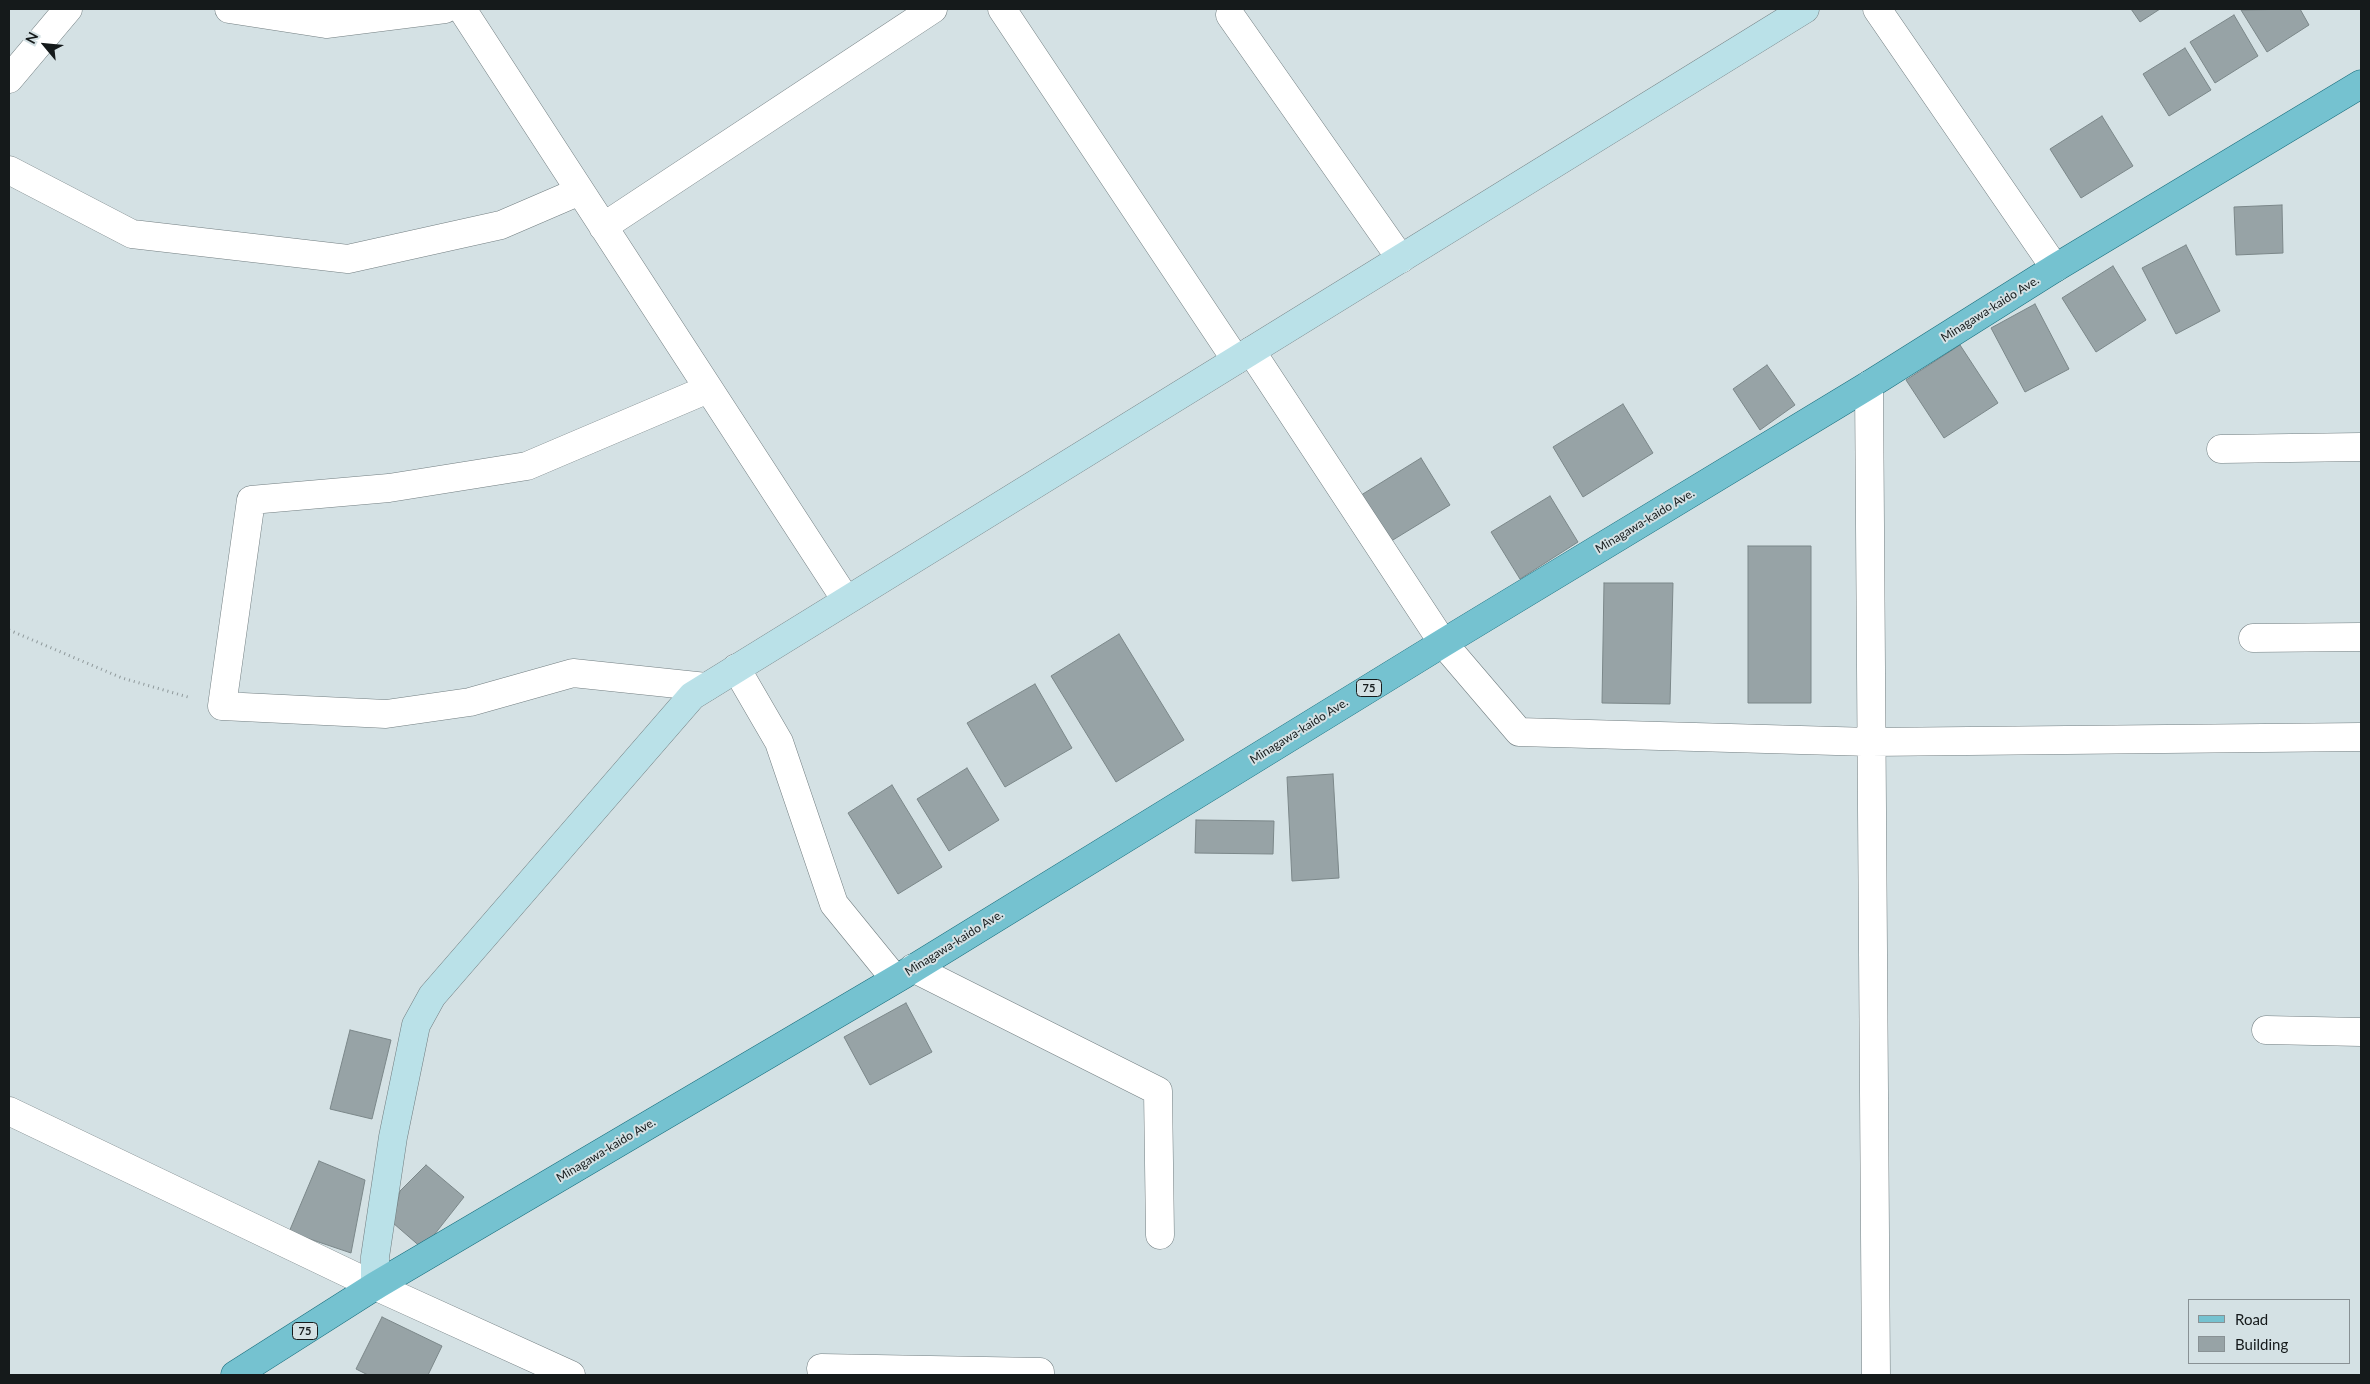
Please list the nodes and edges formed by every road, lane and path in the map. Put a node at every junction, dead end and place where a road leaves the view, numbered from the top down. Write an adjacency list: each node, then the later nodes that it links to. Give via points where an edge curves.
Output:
1 (68, 9): 10 (street)
2 (229, 9): 8 (street, via 326,24)
3 (462, 9): 13 (street)
4 (933, 9): 14 (street)
5 (1002, 9): 17 (street)
6 (1805, 9): 15 (street)
7 (1877, 9): 16 (street)
8 (431, 10)
9 (1230, 15): 15 (street)
10 (9, 79)
11 (2361, 84): 16 (main road, Minagawa-kaido Ave. / 75)
12 (9, 170): 13 (street, via 132,234 348,259 501,225)
13 (580, 190): 14 (street)
14 (603, 227): 19 (street)
15 (1401, 259): 17 (street)
16 (2055, 268): 18 (main road, Minagawa-kaido Ave. / 75)
17 (1244, 355): 22 (street); 26 (street)
18 (1869, 385): 26 (main road, Minagawa-kaido Ave. / 75); 31 (street)
19 (708, 389): 22 (street); 29 (street, via 527,466 389,488 252,500)
20 (2361, 447): 21 (street)
21 (2221, 449)
22 (846, 600): 27 (street)
23 (9, 630): 29 (path, via 122,678)
24 (2361, 637): 25 (street)
25 (2254, 638)
26 (1443, 643): 31 (street, via 1519,732); 32 (main road, Minagawa-kaido Ave. / 75)
27 (736, 668): 28 (street); 32 (street, via 779,742 834,904)
28 (706, 687): 29 (street, via 573,673 470,702 386,714); 37 (street, via 692,696 432,996 416,1025 393,1137 375,1257)
29 (222, 706)
30 (2361, 737): 31 (street)
31 (1872, 742): 42 (street)
32 (904, 974): 36 (street, via 1158,1091); 37 (main road, Minagawa-kaido Ave. / 75)
33 (2266, 1030): 34 (street)
34 (2361, 1032)
35 (9, 1111): 37 (street)
36 (1160, 1235)
37 (374, 1286): 38 (main road, Minagawa-kaido Ave. / 75); 39 (street)
38 (235, 1375)
39 (572, 1375)
40 (822, 1375): 41 (street, via 821,1368 1040,1372)
41 (1040, 1375)
42 (1876, 1375)

